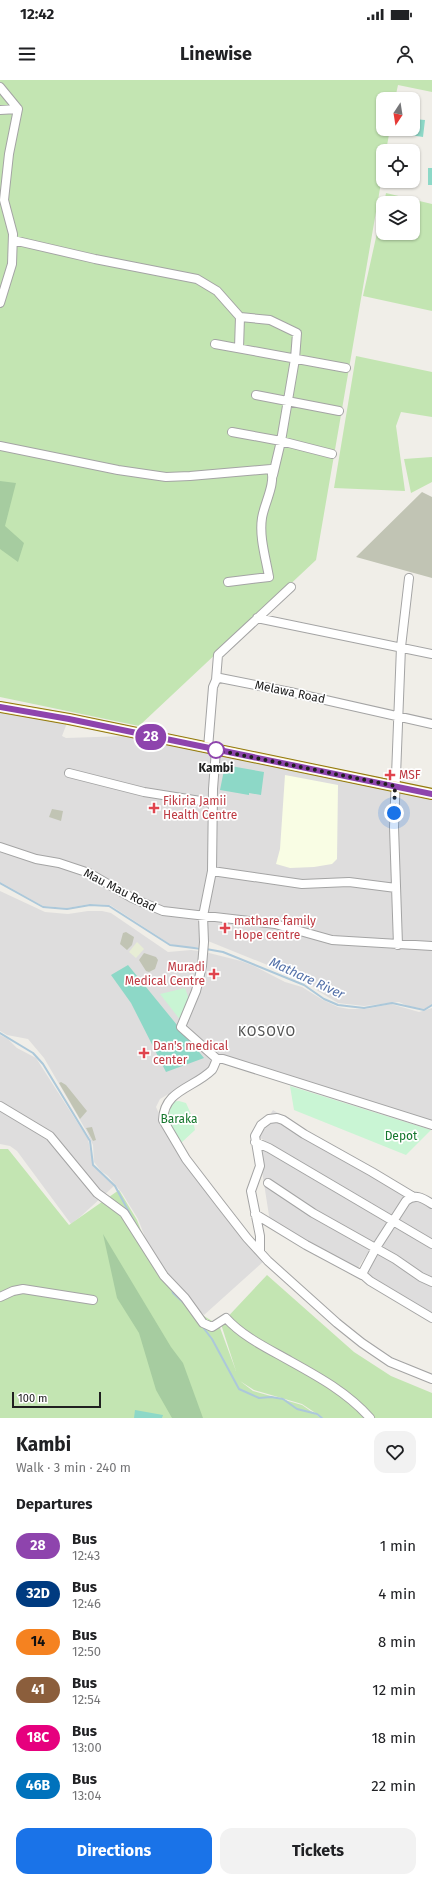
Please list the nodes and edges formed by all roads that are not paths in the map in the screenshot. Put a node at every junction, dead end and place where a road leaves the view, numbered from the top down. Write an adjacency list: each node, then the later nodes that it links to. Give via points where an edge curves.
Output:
1 (0, 87): 2 (street)
2 (8, 98): 3 (street); 4 (street)
3 (0, 105)
4 (18, 109): 5 (street); 6 (street)
5 (0, 110)
6 (4, 166): 7 (street, via 4,200 14,234)
7 (13, 240): 8 (street, via 12,264); 10 (street, via 197,279 217,290)
8 (3, 280): 9 (street)
9 (0, 302)
10 (240, 317): 12 (street); 13 (street, via 270,320 296,331 298,338)
11 (215, 344): 12 (street)
12 (239, 348): 13 (street)
13 (295, 359): 14 (street); 16 (street)
14 (346, 368)
15 (256, 395): 16 (street)
16 (287, 402): 17 (street); 19 (street)
17 (339, 411)
18 (232, 432): 19 (street)
19 (281, 441): 21 (street); 22 (street)
20 (0, 446): 22 (street, via 151,475 190,476 271,469)
21 (332, 454)
22 (271, 485): 24 (street, via 261,530 269,577)
23 (409, 578): 27 (street)
24 (228, 582)
25 (291, 587): 26 (street)
26 (257, 618): 27 (street); 29 (street, via 218,654)
27 (401, 647): 28 (street); 31 (street)
28 (432, 654)
29 (216, 680): 31 (street, Melawa Road, via 220,678 276,689); 33 (street, via 213,687)
30 (0, 709): 33 (main road, via 69,719)
31 (398, 718): 32 (street, Melawa Road); 35 (street)
32 (432, 724)
33 (212, 749): 35 (main road); 37 (street)
34 (69, 773): 37 (street, via 144,792)
35 (395, 786): 36 (main road); 40 (street)
36 (432, 794)
37 (213, 803): 39 (street)
38 (0, 847): 41 (street, Mau Mau Road, via 36,859 59,862 89,873 132,898 163,911)
39 (212, 871): 40 (street, via 302,884 349,882); 41 (street)
40 (396, 888): 42 (street)
41 (203, 916): 42 (street, Mau Mau Road, via 276,924 332,940); 44 (street, via 202,966 196,991 181,1027)
42 (398, 945): 43 (street, Mau Mau Road)
43 (432, 946)
44 (217, 1059): 46 (street); 55 (street, via 210,1071 168,1101 163,1120 186,1159)
45 (0, 1106): 62 (street, via 50,1136 97,1193 124,1214 164,1276 185,1298 203,1323 212,1327 226,1318 256,1342 334,1386)
46 (432, 1125)
47 (255, 1142): 49 (street, via 255,1136 263,1122 273,1118 283,1120); 51 (street, via 260,1164 251,1191); 52 (street)
48 (268, 1183): 54 (street, via 313,1213)
49 (412, 1196): 50 (street); 52 (street)
50 (432, 1204)
51 (255, 1214): 55 (street, via 261,1243); 56 (street)
52 (393, 1221): 53 (street); 54 (street)
53 (432, 1244)
54 (376, 1248): 56 (street); 57 (street)
55 (260, 1252): 61 (street, via 362,1343 390,1362)
56 (362, 1275): 60 (street)
57 (432, 1282)
58 (0, 1297): 59 (street, via 23,1289)
59 (93, 1300)
60 (432, 1318)
61 (432, 1379)
62 (370, 1418)

